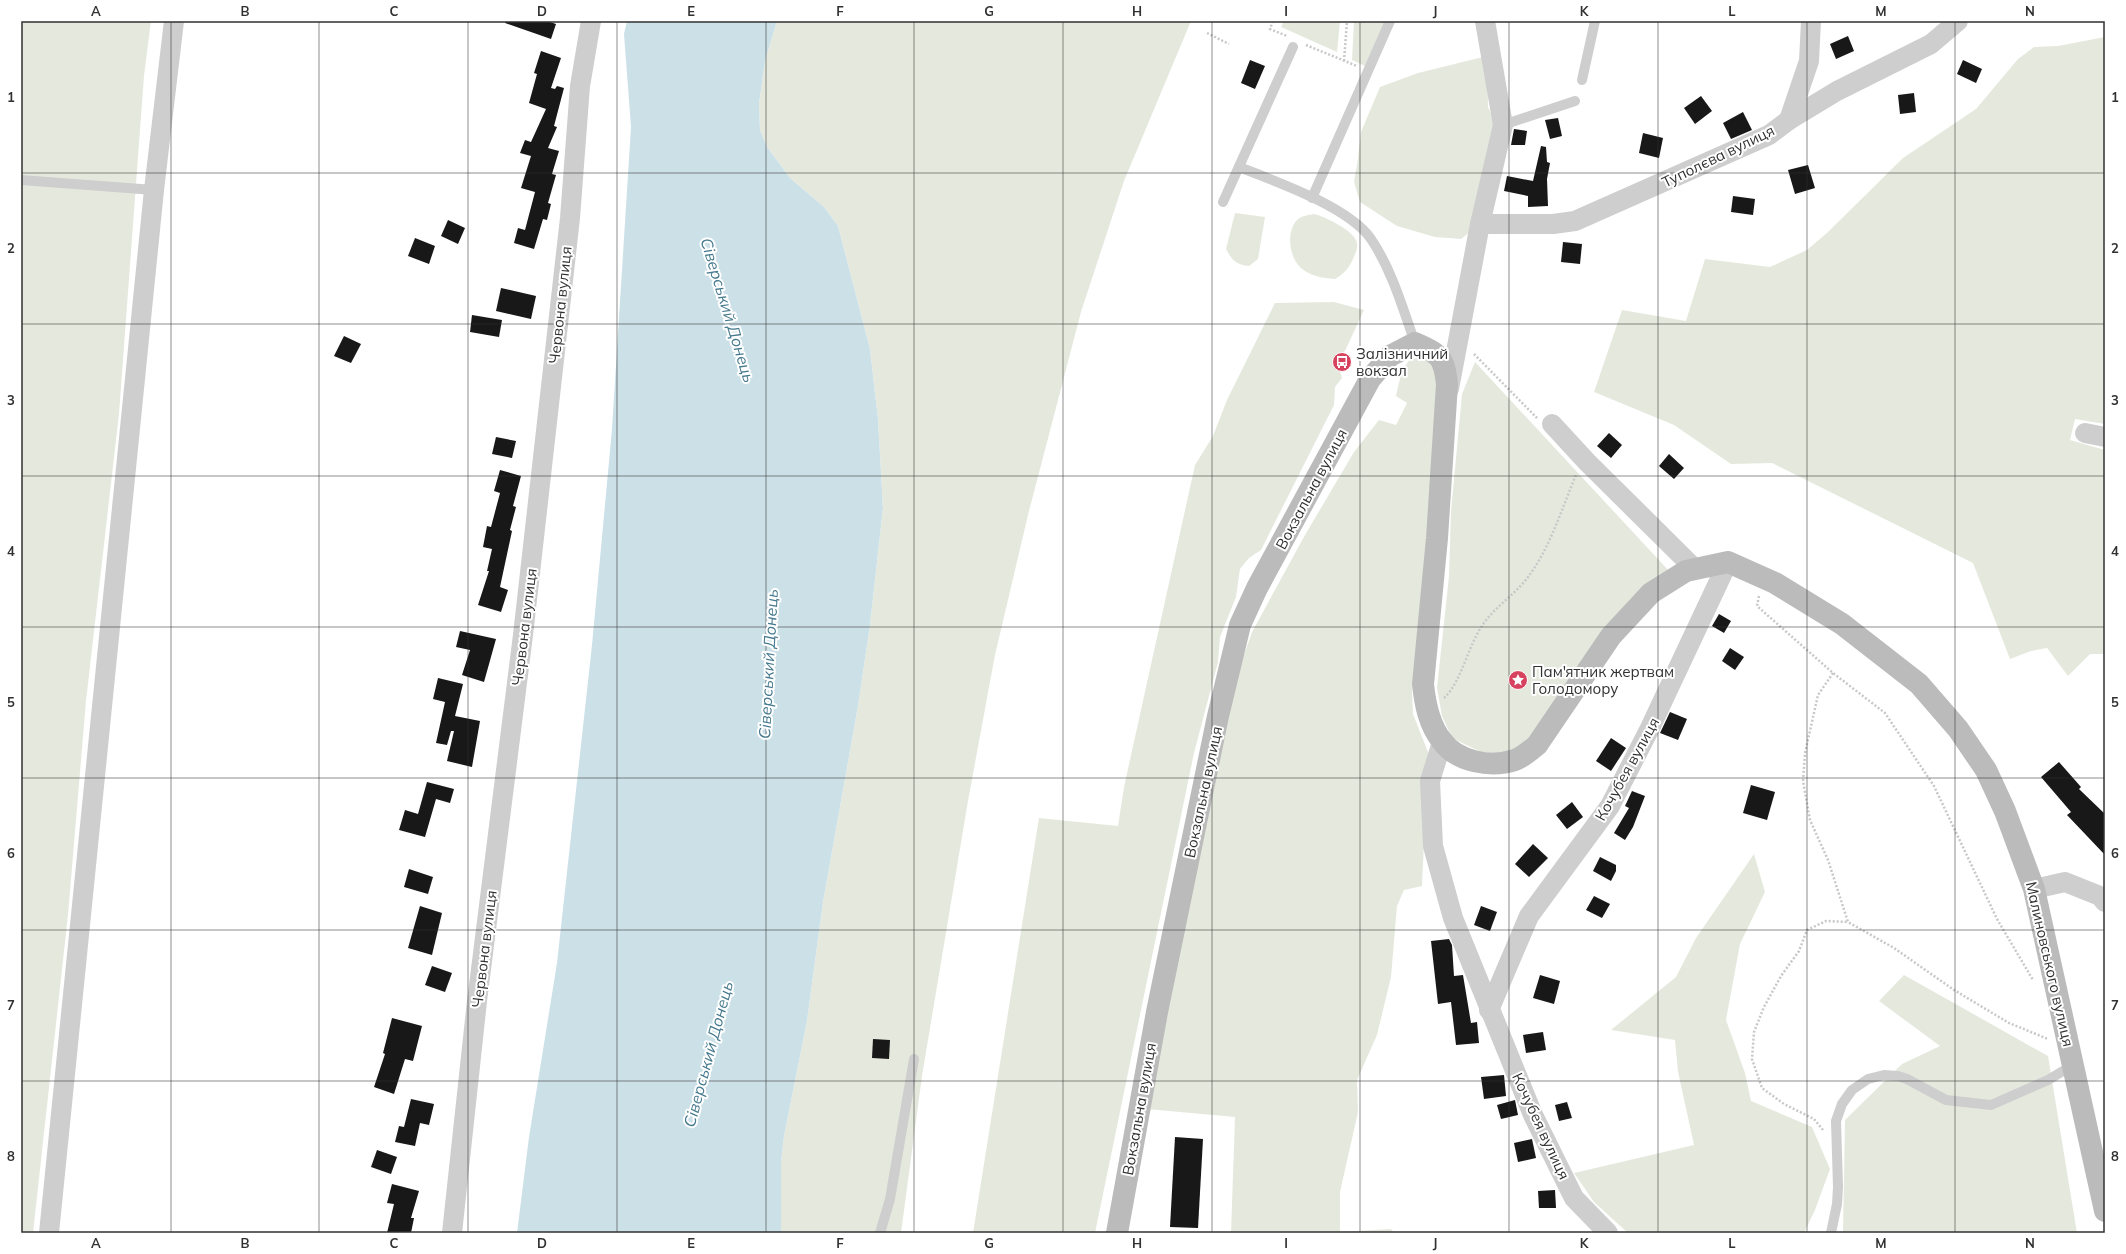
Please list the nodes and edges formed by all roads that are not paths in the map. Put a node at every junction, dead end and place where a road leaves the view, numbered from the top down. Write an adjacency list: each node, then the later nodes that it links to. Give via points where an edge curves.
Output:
1 (174, 21): 15 (street)
2 (591, 21): 34 (street, Червона вулиця, via 580,86 570,218)
3 (1390, 21): 16 (lane)
4 (1485, 21): 12 (street)
5 (1595, 21): 9 (lane)
6 (1811, 21): 11 (street, via 1809,61)
7 (1958, 21): 11 (street, Туполєва вулиця, via 1931,44 1837,91)
8 (1292, 42): 13 (lane)
9 (1582, 80)
10 (1576, 102): 12 (lane)
11 (1789, 120): 18 (street, Туполєва вулиця, via 1768,135 1576,221 1553,224)
12 (1503, 125): 18 (street)
13 (1239, 167): 16 (lane); 17 (lane)
14 (21, 180): 15 (lane)
15 (154, 190): 33 (street)
16 (1312, 198): 19 (lane, via 1344,214 1371,239 1394,285)
17 (1223, 202)
18 (1480, 224): 20 (street)
19 (1415, 343): 20 (main road, via 1435,352 1445,367); 36 (main road, Вокзальна вулиця, via 1390,356 1370,378 1257,588 1240,625 1218,716 1157,1012)
20 (1446, 409): 26 (main road, via 1423,684 1427,711 1432,726)
21 (1547, 423): 25 (street)
22 (2085, 433): 23 (street)
23 (2105, 437)
24 (1728, 562): 25 (main road); 27 (main road, Малиновського вулиця, via 1775,583 1842,624 1919,684 1958,729 1986,770 2005,811); 29 (street, Кочубея вулиця, via 1650,728 1610,806 1529,916)
25 (1694, 569): 26 (main road, via 1686,571 1651,593 1611,636 1538,745 1527,754 1502,763 1484,763 1459,755)
26 (1442, 742): 29 (street, Кочубея вулиця, via 1430,781 1433,846 1453,918)
27 (2034, 889): 28 (street, via 2065,882 2100,896); 30 (main road, Малиновського вулиця)
28 (2105, 902)
29 (1489, 1010): 37 (street, Кочубея вулиця, via 1533,1115 1574,1198)
30 (2071, 1056): 32 (main road, Малиновського вулиця); 38 (lane, via 2048,1080 1991,1105 1946,1100 1898,1076 1884,1075 1868,1079 1852,1090 1842,1104 1836,1121 1838,1193)
31 (914, 1059): 35 (lane, via 890,1199)
32 (2105, 1211)
33 (49, 1233)
34 (452, 1233)
35 (880, 1233)
36 (1117, 1233)
37 (1608, 1233)
38 (1831, 1233)

